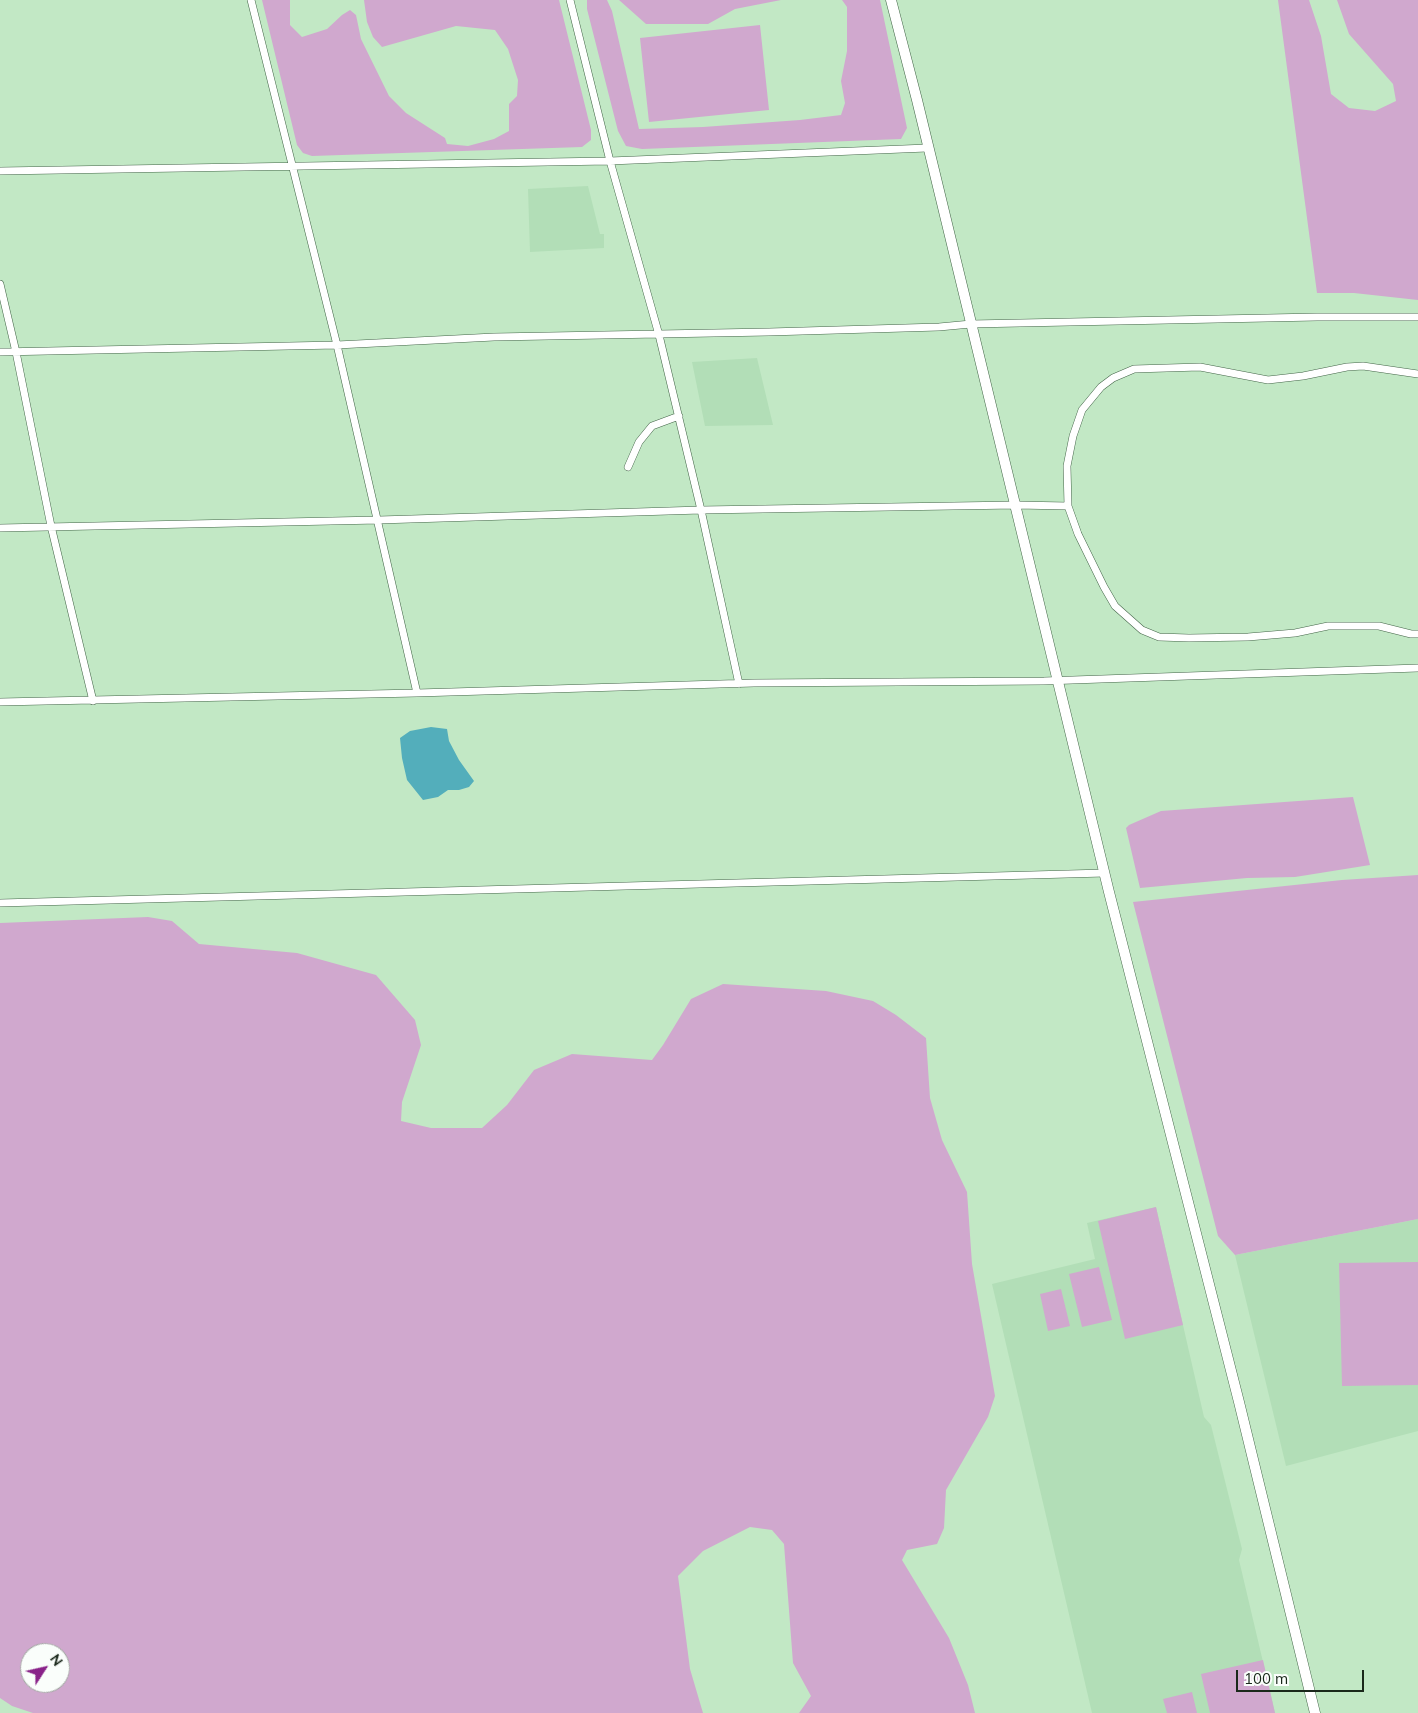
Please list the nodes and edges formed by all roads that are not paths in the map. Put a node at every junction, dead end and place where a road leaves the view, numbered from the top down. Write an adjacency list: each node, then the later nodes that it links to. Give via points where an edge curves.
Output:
1 (251, 0): 6 (street)
2 (570, 0): 5 (street)
3 (891, 0): 4 (street)
4 (928, 148): 5 (street); 10 (street)
5 (610, 161): 6 (street); 11 (street)
6 (293, 165): 7 (street); 12 (street)
7 (0, 171)
8 (0, 284): 14 (street)
9 (1418, 317): 10 (street)
10 (971, 324): 11 (street); 18 (street)
11 (659, 335): 12 (street, via 494,337); 16 (street)
12 (337, 345): 14 (street); 21 (street)
13 (0, 352): 14 (street)
14 (16, 352): 22 (street)
15 (1418, 374): 19 (street, via 1355,367 1268,380 1200,366 1134,370 1101,387 1082,410 1067,466)
16 (679, 416): 17 (street, via 652,426 639,442); 20 (street)
17 (628, 467)
18 (1016, 505): 19 (street); 20 (street); 26 (street)
19 (1068, 506): 24 (street, via 1090,560 1115,606 1142,630 1159,637 1248,637 1328,626 1379,626)
20 (702, 510): 21 (street); 27 (street)
21 (378, 520): 22 (street); 28 (street)
22 (52, 526): 23 (street); 29 (street)
23 (0, 528)
24 (1418, 634)
25 (1418, 668): 26 (street)
26 (1057, 680): 27 (street); 31 (street)
27 (739, 684): 28 (street)
28 (417, 693): 29 (street)
29 (93, 701): 30 (street)
30 (0, 702)
31 (1105, 873): 32 (street); 33 (street)
32 (0, 903)
33 (1315, 1713)

